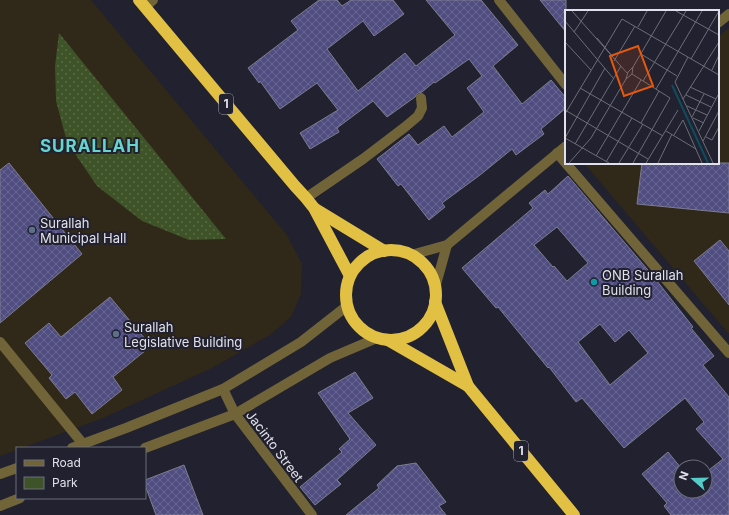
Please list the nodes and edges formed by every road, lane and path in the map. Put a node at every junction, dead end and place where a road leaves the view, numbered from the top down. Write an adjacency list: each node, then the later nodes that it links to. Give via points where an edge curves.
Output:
1 (499, 0): 5 (street)
2 (146, 2): 11 (highway, 1)
3 (729, 14): 4 (street)
4 (719, 22)
5 (565, 84)
6 (421, 98): 11 (street, via 422,108 418,116 405,128)
7 (565, 147): 8 (street)
8 (558, 153): 9 (street); 13 (street)
9 (565, 161)
10 (567, 164): 22 (street)
11 (306, 198): 12 (highway, 1)
12 (314, 208): 14 (highway, 1); 16 (highway, 1)
13 (447, 245): 15 (street); 17 (street)
14 (384, 251): 15 (highway, 1, via 398,250); 16 (highway, 1, via 370,255 358,264)
15 (411, 255): 17 (highway, 1, via 423,263 431,274)
16 (350, 276): 19 (highway, 1, via 346,291)
17 (435, 288): 18 (highway, 1)
18 (435, 302): 20 (highway, 1, via 424,326 413,334 400,339); 23 (highway, 1)
19 (347, 306): 20 (highway, 1, via 353,320 364,331); 24 (street, via 301,342)
20 (382, 339): 23 (highway, 1); 25 (street, via 330,358)
21 (0, 342): 26 (street)
22 (729, 353)
23 (468, 386): 33 (highway, 1)
24 (223, 389): 25 (street, Jacinto Street); 26 (street)
25 (235, 414): 27 (street); 32 (street, Jacinto Street)
26 (84, 446)
27 (146, 448)
28 (16, 468): 29 (street)
29 (0, 474)
30 (18, 499): 31 (street)
31 (0, 506)
32 (312, 515)
33 (574, 515)

